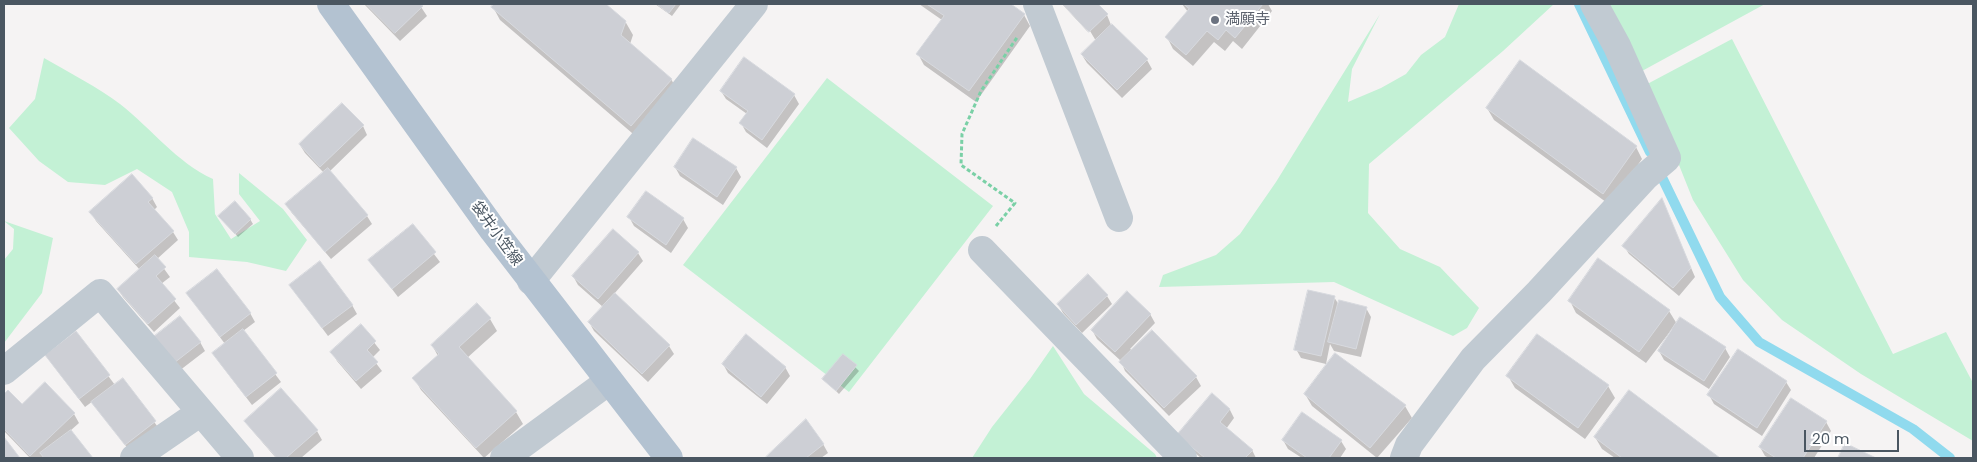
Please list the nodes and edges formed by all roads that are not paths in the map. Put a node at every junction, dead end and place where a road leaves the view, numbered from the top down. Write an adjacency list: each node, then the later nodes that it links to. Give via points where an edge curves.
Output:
1 (331, 4): 7 (main road, 袋井小笠線)
2 (754, 4): 7 (street)
3 (1038, 4): 5 (street)
4 (1594, 4): 16 (street, via 1618,46 1667,158 1646,176 1473,359 1409,444)
5 (1119, 218)
6 (982, 250): 15 (street)
7 (531, 281): 9 (main road, 袋井小笠線)
8 (4, 371): 10 (street, via 100,293)
9 (609, 381): 13 (street); 14 (main road, 袋井小笠線)
10 (201, 412): 11 (street); 12 (street)
11 (134, 458)
12 (240, 458)
13 (504, 458)
14 (669, 458)
15 (1183, 458)
16 (1404, 458)

